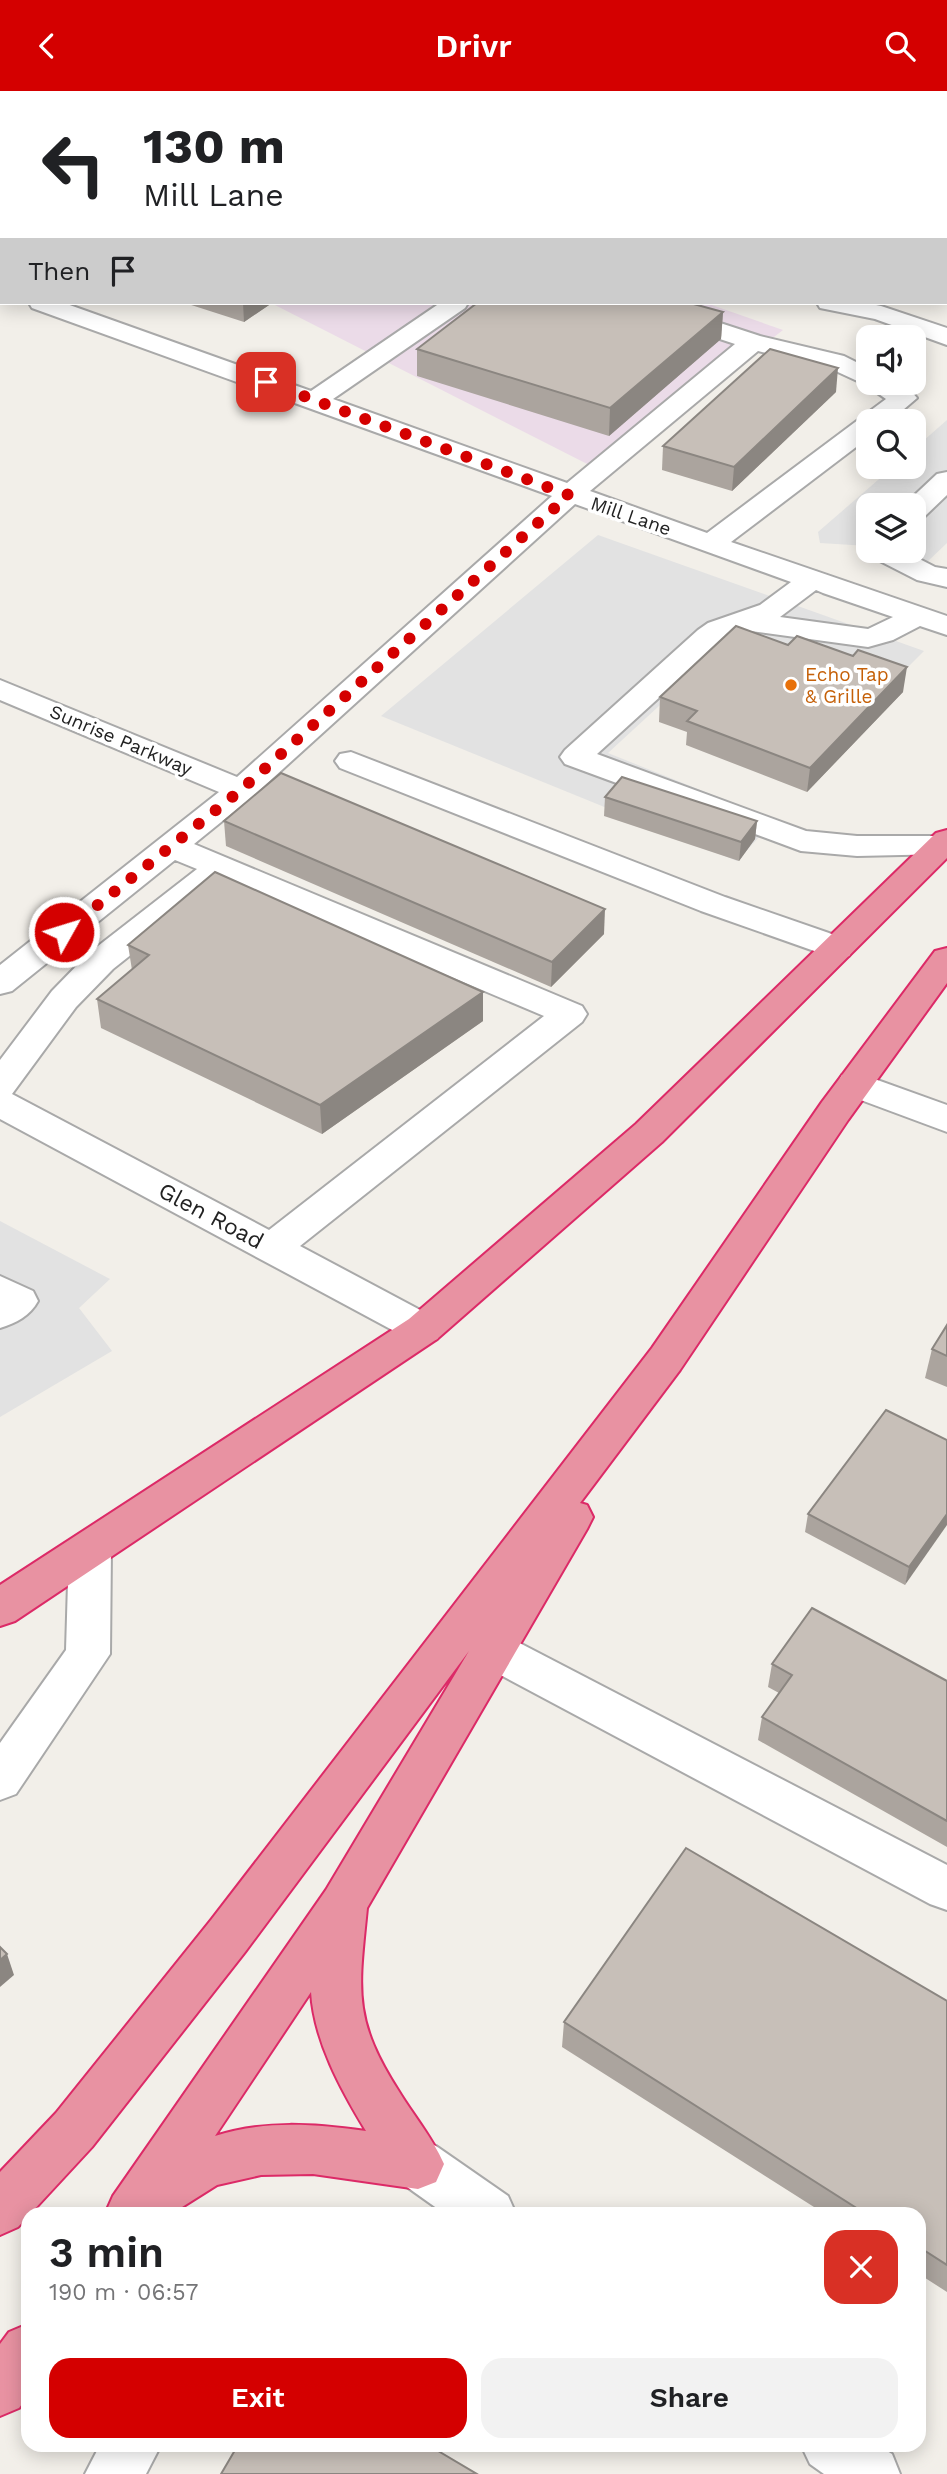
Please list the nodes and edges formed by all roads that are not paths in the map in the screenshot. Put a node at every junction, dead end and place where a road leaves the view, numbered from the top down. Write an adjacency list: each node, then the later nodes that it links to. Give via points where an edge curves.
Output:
1 (47, 305): 10 (street, Mill Lane)
2 (453, 305): 10 (street)
3 (641, 305): 7 (street)
4 (853, 305): 5 (street)
5 (888, 308): 6 (street)
6 (947, 337)
7 (753, 342): 8 (street, via 835,361); 14 (street)
8 (856, 372)
9 (899, 395): 11 (street, via 904,398)
10 (316, 399): 14 (street, Mill Lane)
11 (889, 409)
12 (856, 434): 16 (street)
13 (947, 480): 15 (street)
14 (569, 495): 16 (street, Mill Lane); 26 (street)
15 (926, 500)
16 (712, 543): 19 (street, Mill Lane)
17 (908, 563): 18 (street)
18 (937, 576): 20 (street)
19 (813, 579): 20 (street, Mill Lane); 22 (street, via 770,611)
20 (888, 606): 21 (street, Mill Lane)
21 (918, 616): 22 (street, via 868,638); 23 (street, Mill Lane)
22 (742, 621): 27 (street, via 708,636 576,757 801,841 857,846)
23 (947, 626)
24 (0, 689): 26 (street, Sunrise Parkway)
25 (351, 761): 30 (street)
26 (241, 790): 28 (street)
27 (945, 843): 30 (highway)
28 (171, 846): 29 (street); 32 (street)
29 (220, 867): 34 (street, via 101,961 64,999); 37 (street, via 570,1014)
30 (837, 948): 40 (highway, via 649,1133)
31 (944, 968): 33 (highway)
32 (0, 983)
33 (855, 1084): 36 (street); 41 (highway)
34 (0, 1085)
35 (0, 1103): 37 (street, Glen Road)
36 (947, 1119)
37 (272, 1248): 40 (street, Glen Road)
38 (0, 1290): 39 (street, via 19,1301)
39 (0, 1313)
40 (423, 1329): 42 (highway)
41 (666, 1359): 44 (highway); 52 (highway, via 228,1935 74,2130)
42 (90, 1549): 43 (highway); 45 (street, via 88,1654)
43 (0, 1608)
44 (494, 1650): 46 (street); 47 (highway)
45 (0, 1780)
46 (947, 1889)
47 (343, 1905): 48 (highway, via 336,1999 349,2048 369,2090); 49 (highway)
48 (418, 2164): 50 (highway, via 318,2149 258,2150 209,2162); 51 (street)
49 (136, 2207)
50 (138, 2207)
51 (480, 2207)
52 (0, 2209)
53 (21, 2360): 54 (highway)
54 (0, 2389)
55 (128, 2452): 57 (street)
56 (839, 2452): 58 (street)
57 (113, 2474)
58 (872, 2474)

